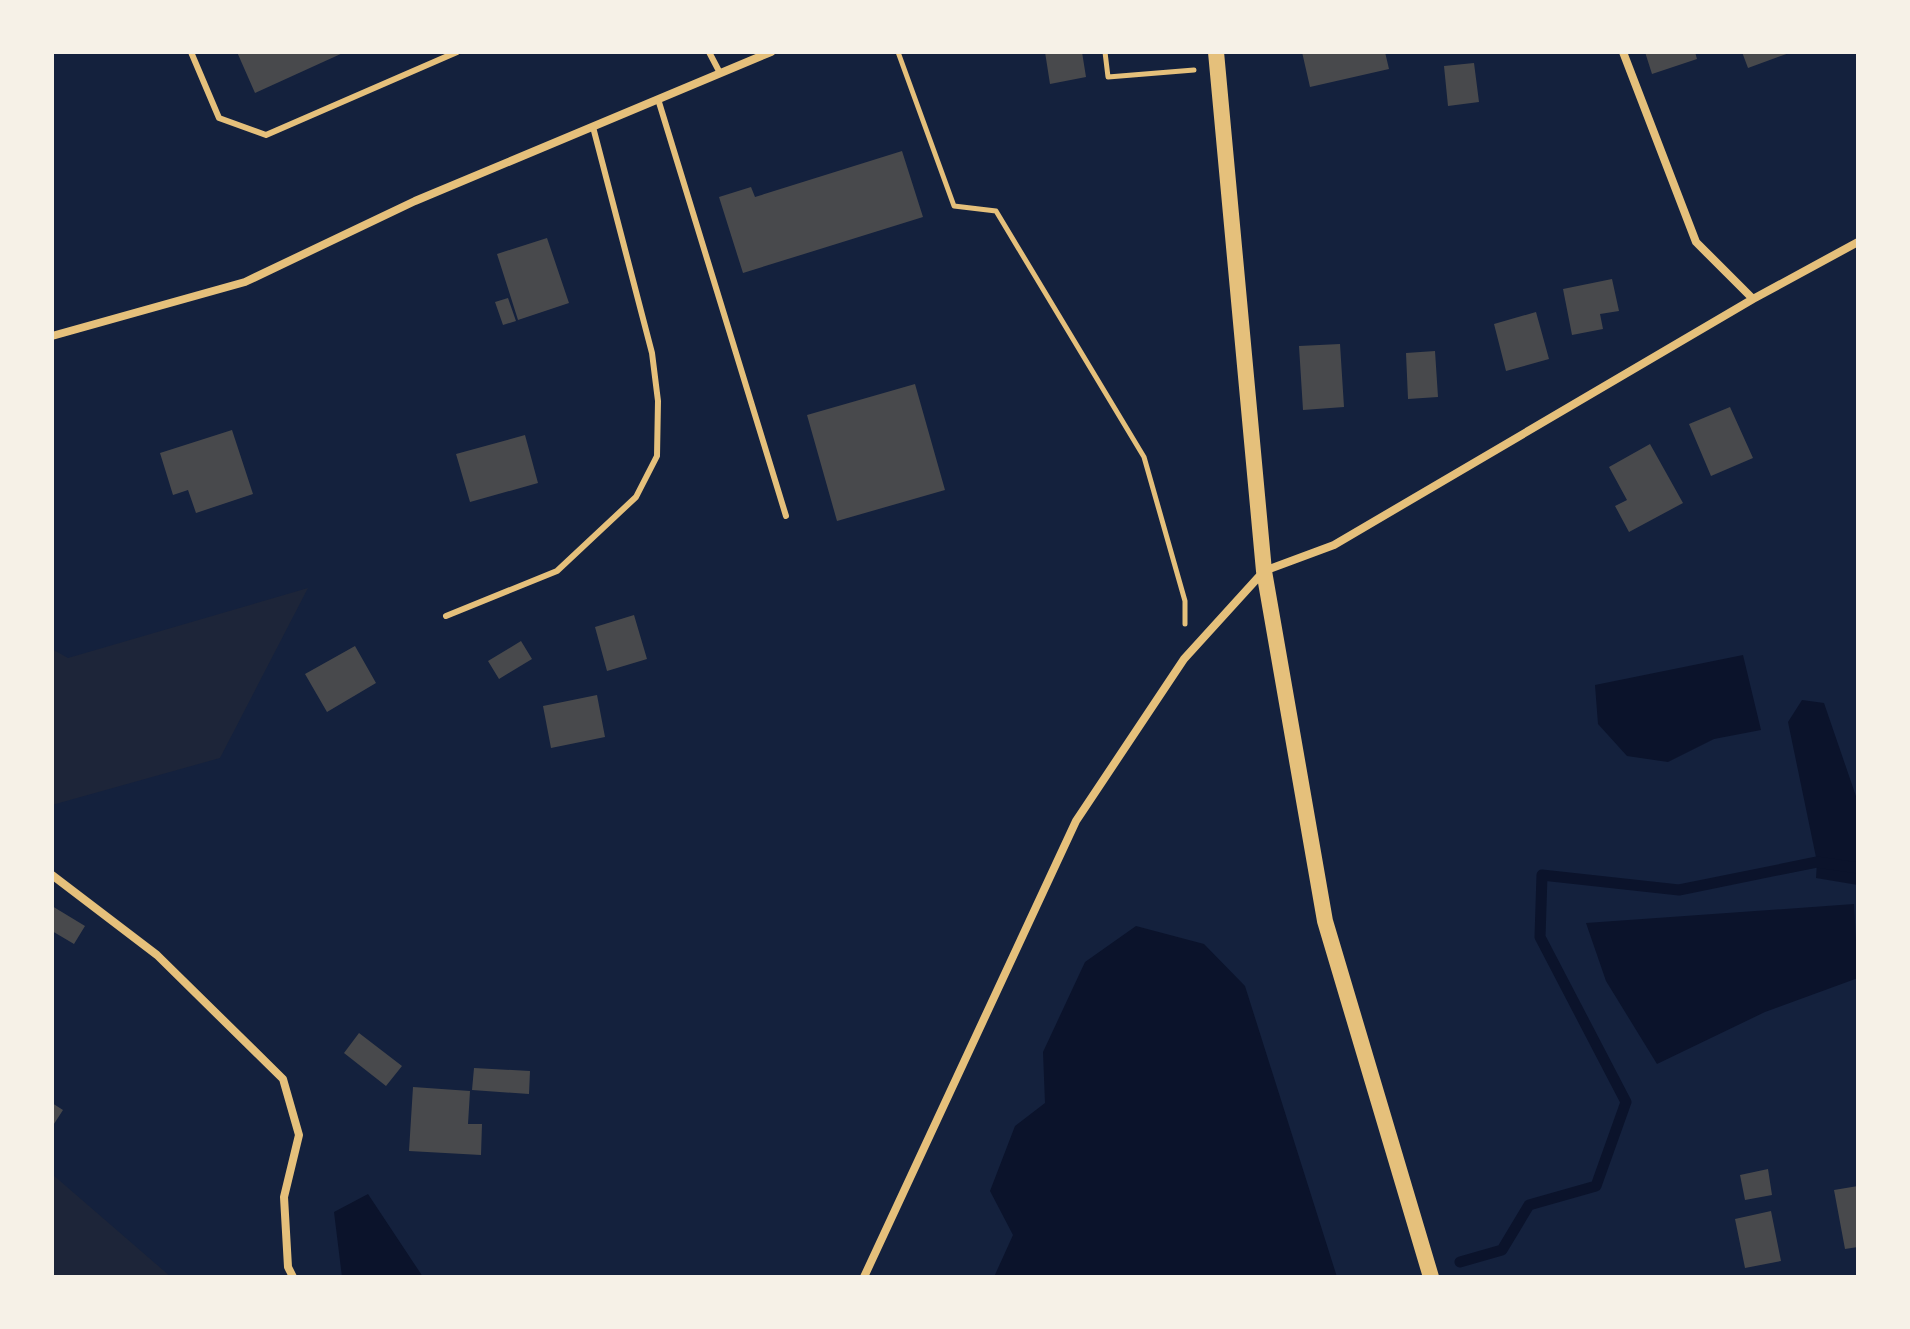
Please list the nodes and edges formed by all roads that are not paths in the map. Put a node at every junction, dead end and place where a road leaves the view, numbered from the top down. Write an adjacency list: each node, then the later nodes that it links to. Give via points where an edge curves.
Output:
1 (191, 52): 2 (lane, via 219,118 266,135)
2 (457, 52)
3 (709, 52): 7 (lane)
4 (771, 52): 7 (street)
5 (1623, 52): 11 (street, via 1696,242)
6 (1216, 60): 14 (main road)
7 (720, 73): 8 (street)
8 (658, 99): 9 (street); 13 (lane)
9 (593, 127): 12 (street, via 415,201 245,282); 15 (lane, via 652,353 657,456 636,497 557,571)
10 (1858, 242): 11 (street)
11 (1753, 299): 14 (street, via 1334,545)
12 (52, 336)
13 (786, 516)
14 (1264, 571): 18 (street, via 1184,659 1076,821); 19 (main road, via 1325,921)
15 (446, 616)
16 (52, 875): 17 (street, via 157,955 283,1079 299,1135 284,1197)
17 (293, 1277)
18 (864, 1277)
19 (1431, 1277)

